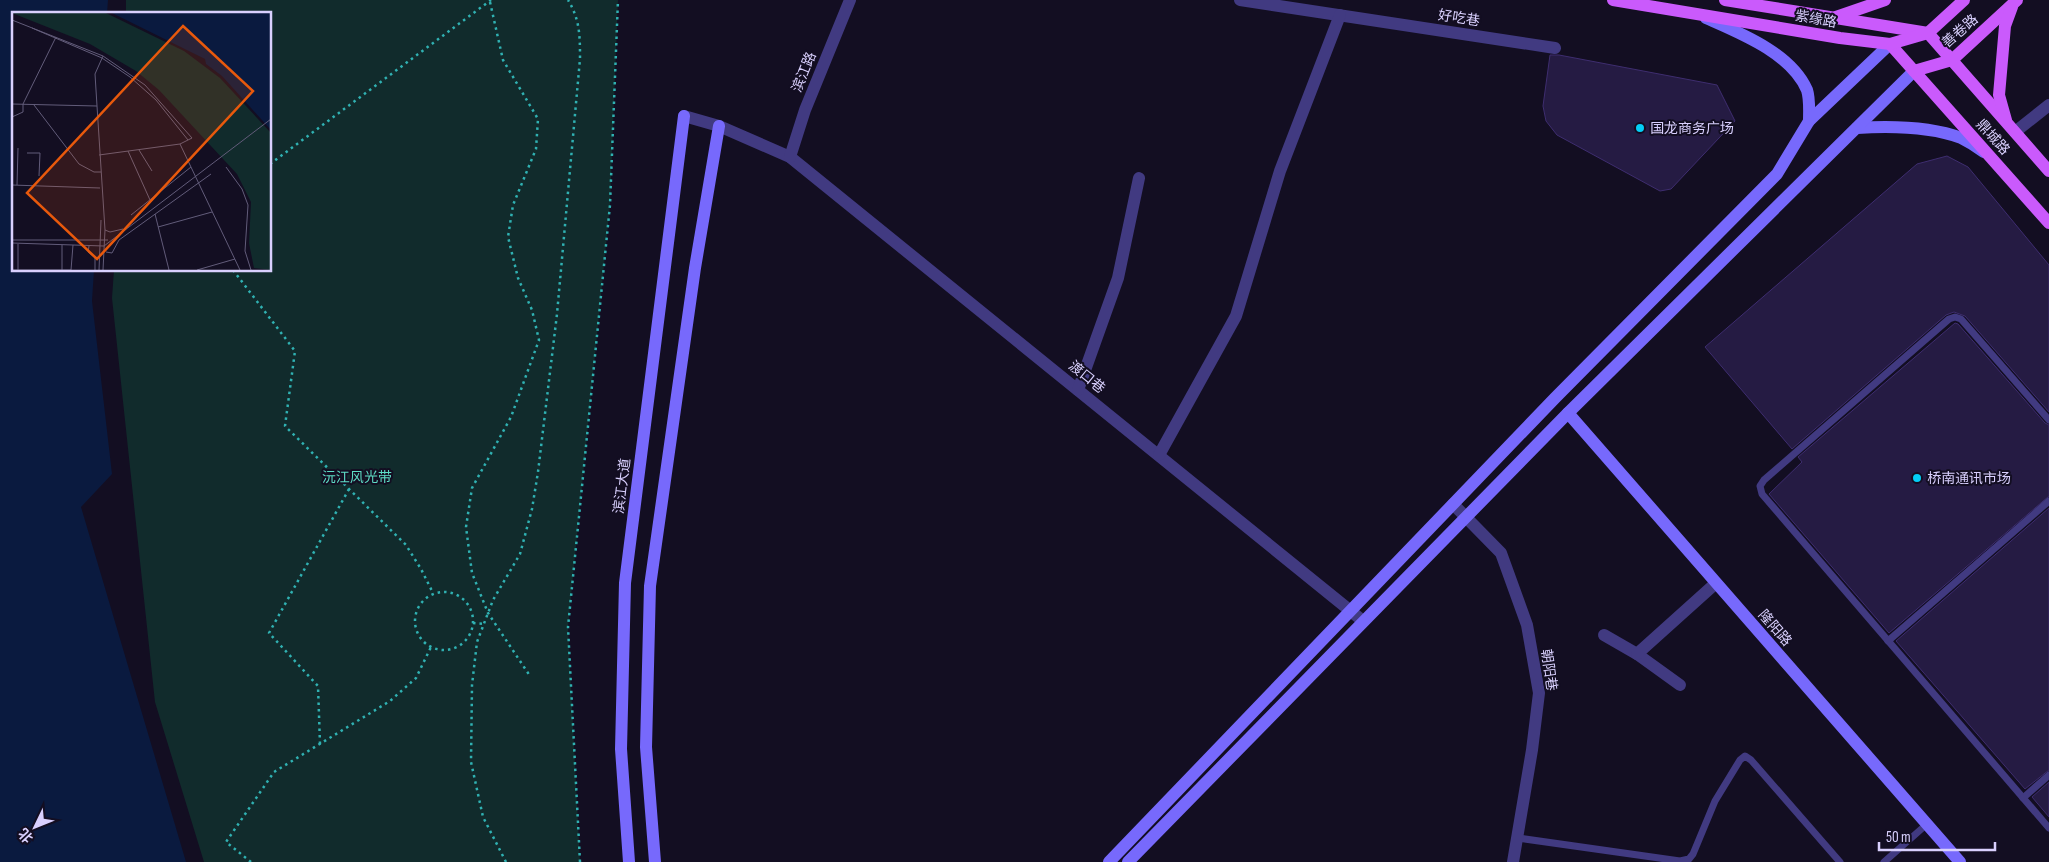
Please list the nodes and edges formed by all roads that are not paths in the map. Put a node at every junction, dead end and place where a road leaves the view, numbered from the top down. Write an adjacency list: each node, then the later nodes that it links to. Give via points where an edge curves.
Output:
1 (850, 0): 24 (street, 滨江路, via 805,110)
2 (1240, 0): 9 (street, 好吃巷)
3 (1613, 0): 8 (main road, 紫缘路)
4 (1725, 0): 10 (main road, 紫缘路)
5 (1886, 0): 10 (main road)
6 (1964, 0): 11 (main road, 善卷路)
7 (2015, 2): 14 (main road, 善卷路); 19 (main road, via 2005,26 1999,95)
8 (1699, 14): 12 (main road, 紫缘路); 18 (main road, via 1768,49 1799,76 1807,92)
9 (1340, 15): 13 (street, 好吃巷); 31 (street, via 1280,171 1236,316)
10 (1834, 18): 11 (main road, 紫缘路)
11 (1928, 33): 12 (main road, 善卷路); 14 (main road)
12 (1890, 44): 15 (main road); 18 (main road)
13 (1555, 48)
14 (1952, 60): 15 (main road, 善卷路); 19 (main road, 鼎城路)
15 (1914, 71): 21 (main road); 23 (main road, 鼎城路)
16 (2049, 105): 22 (street)
17 (684, 116): 20 (street, 渡口巷); 47 (main road, 滨江大道, via 625,583 621,749)
18 (1809, 121): 33 (main road, via 1777,174)
19 (2006, 122): 22 (main road, 鼎城路)
20 (718, 126): 24 (street, 渡口巷); 48 (main road, via 650,586 646,747)
21 (1856, 128): 23 (main road, via 1938,132 1961,138); 29 (main road)
22 (2015, 132): 25 (main road, 鼎城路)
23 (1988, 154): 27 (main road, 鼎城路)
24 (790, 157): 28 (street, 渡口巷)
25 (2049, 171)
26 (1139, 178): 28 (street, via 1118,278)
27 (2049, 223)
28 (1078, 390): 31 (street, 渡口巷)
29 (1568, 413): 34 (main road); 35 (main road, 隆阳路)
30 (2049, 420): 39 (lane, via 1961,319 1955,317 1764,480 1760,486 1762,494)
31 (1159, 455): 36 (street, 渡口巷)
32 (2049, 501): 39 (lane)
33 (1453, 504): 34 (street, 朝阳巷); 36 (main road)
34 (1466, 517): 37 (main road); 46 (street, 朝阳巷, via 1500,553 1527,625 1539,693)
35 (1716, 583): 40 (street); 44 (main road, 隆阳路)
36 (1351, 610): 37 (street, 渡口巷); 49 (main road)
37 (1364, 621): 50 (main road)
38 (1604, 635): 40 (street)
39 (1888, 641): 43 (lane)
40 (1637, 654): 41 (street)
41 (1680, 685)
42 (2049, 775): 43 (lane)
43 (2023, 798): 45 (lane)
44 (1927, 824): 53 (lane); 54 (main road, 隆阳路)
45 (2049, 828)
46 (1518, 838): 51 (street, 朝阳巷); 52 (lane, via 1680,861 1689,859 1715,801 1745,756)
47 (629, 862)
48 (655, 862)
49 (1108, 862)
50 (1128, 862)
51 (1514, 862)
52 (1840, 862)
53 (1884, 862)
54 (1960, 862)

